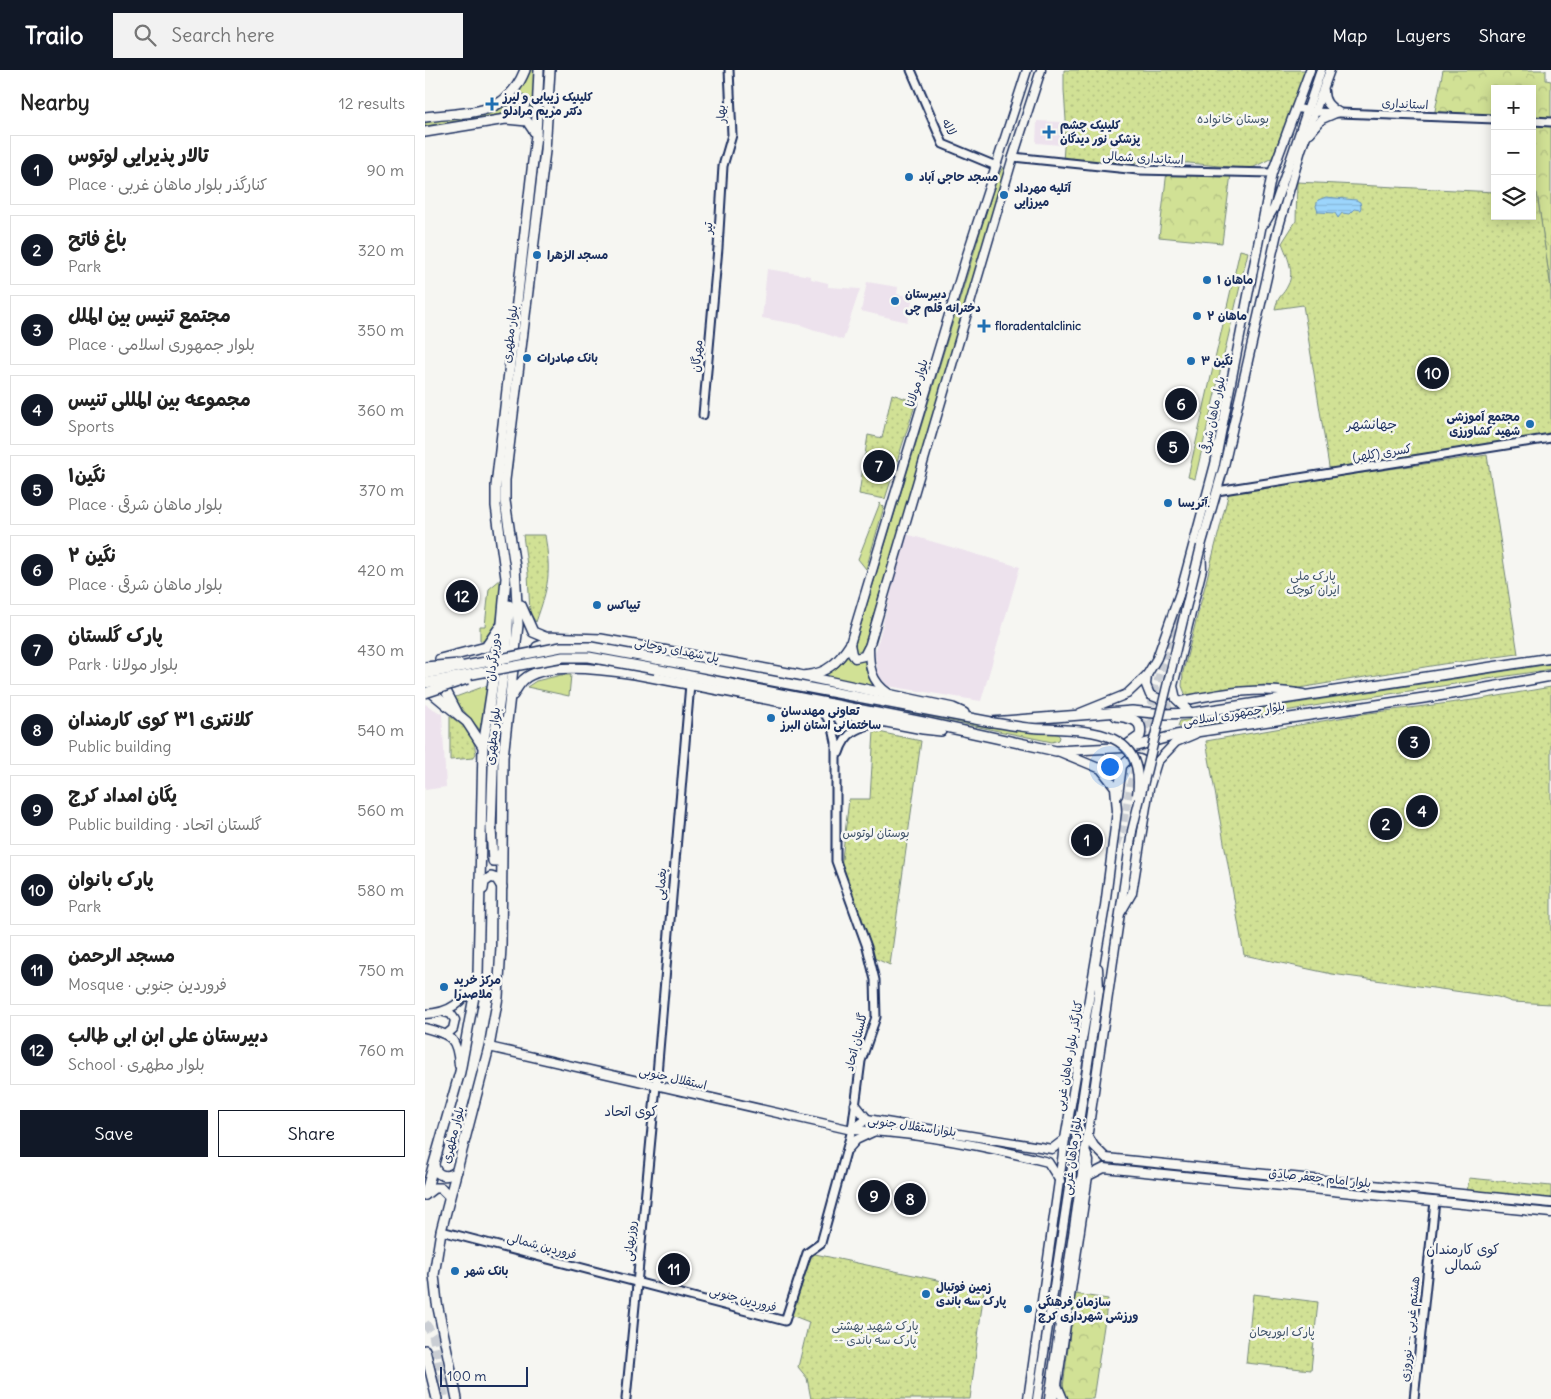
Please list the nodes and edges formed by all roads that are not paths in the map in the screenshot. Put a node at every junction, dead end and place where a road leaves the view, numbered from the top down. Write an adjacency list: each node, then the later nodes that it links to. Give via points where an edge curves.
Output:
1 (525, 70): 12 (main road, via 513,94)
2 (539, 70): 23 (main road, بلوار مطهری)
3 (550, 70): 36 (main road, بلوار مطهری, via 545,151 505,480)
4 (729, 70): 25 (street, بهار, via 732,135)
5 (911, 70): 27 (street, لاله, via 943,144)
6 (1027, 70): 27 (main road, بلوار مولانا)
7 (1041, 70): 26 (main road)
8 (1310, 70): 13 (main road, بلوار ماهان شرقی)
9 (1321, 70): 14 (main road)
10 (1330, 70): 11 (main road, بلوار ماهان شرقی)
11 (1324, 85): 15 (main road, بلوار ماهان شرقی); 16 (main road, via 1324,99)
12 (503, 102): 17 (main road, via 489,108); 18 (main road, via 517,98 525,104 523,111)
13 (1296, 108): 14 (street, استانداری); 28 (main road, بلوار ماهان شرقی)
14 (1305, 110): 15 (street, استانداری); 29 (main road, via 1274,208)
15 (1314, 112): 16 (street, استانداری); 24 (main road, بلوار ماهان شرقی)
16 (1338, 112): 19 (street, استانداری); 24 (main road, via 1322,118)
17 (425, 117)
18 (506, 119): 22 (main road); 23 (main road, via 527,121)
19 (1491, 119)
20 (1536, 121): 21 (street)
21 (1551, 122)
22 (425, 132)
23 (536, 135): 35 (main road, بلوار مطهری, via 496,486)
24 (1301, 150): 33 (main road, بلوار ماهان شرقی, via 1277,233)
25 (725, 157): 30 (street, تیر)
26 (1013, 157): 28 (street, استانداری شمالی, via 1138,170); 40 (main road)
27 (996, 166): 39 (main road, بلوار مولانا)
28 (1272, 173): 29 (main road, بلوار ماهان شرقی)
29 (1263, 226): 48 (main road, بلوار ماهان شرقی, via 1213,471 1182,587 1157,658)
30 (714, 299): 31 (street, مهرگان)
31 (703, 415)
32 (1551, 438): 33 (street, کسری (کلهر))
33 (1217, 492): 34 (main road, بلوار ماهان شرقی)
34 (1201, 546): 50 (main road, بلوار ماهان شرقی, via 1202,570); 79 (main road, bridge)
35 (506, 578): 37 (main road, بلوار مطهری); 80 (main road, دوربرگردان, via 509,623 494,739 493,861 498,861)
36 (519, 600): 38 (main road, via 533,632); 60 (main road, بلوار مطهری, via 517,647)
37 (502, 623): 61 (main road, via 487,647 440,659 447,693); 73 (main road, بلوار مطهری)
38 (559, 639): 44 (main road, via 537,647 533,654 533,664 537,668); 47 (main road, via 601,639)
39 (851, 644): 40 (main road, via 855,658 864,656); 47 (main road, بلوار مولانا, via 837,663 825,671)
40 (869, 646): 55 (main road, via 872,677)
41 (1551, 658): 56 (main road, بلوار جمهوری اسلامی)
42 (474, 665): 43 (main road, bridge); 46 (main road, پل شهدای روحانی, bridge); 59 (main road, پل شهدای روحانی, bridge, via 561,647 591,647)
43 (425, 667)
44 (556, 670): 52 (main road, via 611,670); 60 (main road, via 528,677 514,693)
45 (480, 673): 51 (main road, پل شهدای روحانی, bridge); 54 (main road, bridge, via 455,685); 68 (main road, پل شهدای روحانی, bridge, via 563,657 589,658)
46 (425, 674)
47 (799, 675): 55 (main road)
48 (1147, 675): 50 (main road, via 1147,691 1155,698 1166,697); 66 (main road, بلوار ماهان شرقی, via 1119,698)
49 (1551, 676): 70 (main road, بلوار جمهوری اسلامی)
50 (1173, 681): 62 (main road, via 1176,699)
51 (425, 683)
52 (689, 684): 58 (main road); 92 (street, یغمایی)
53 (425, 687): 61 (main road)
54 (425, 693)
55 (890, 695): 65 (main road, via 953,708)
56 (1305, 695): 57 (main road, via 1258,689); 62 (main road, بلوار جمهوری اسلامی)
57 (1182, 701)
58 (822, 709): 67 (main road); 76 (street, گلستان اتحاد, via 833,728)
59 (924, 709): 65 (main road, بلوار جمهوری اسلامی)
60 (508, 710): 80 (main road, بلوار مطهری, via 503,757)
61 (457, 712): 73 (main road, via 475,731)
62 (1191, 713): 64 (main road, بلوار جمهوری اسلامی)
63 (1105, 714): 64 (main road, بلوار جمهوری اسلامی, via 1143,711); 66 (main road, بلوار جمهوری اسلامی); 74 (main road, via 1135,719 1142,729 1132,743)
64 (1179, 714): 72 (main road, via 1163,719 1160,726 1165,733)
65 (970, 717): 69 (main road, بلوار جمهوری اسلامی)
66 (1071, 717): 69 (main road, بلوار جمهوری اسلامی)
67 (883, 722): 71 (main road); 76 (street, via 849,733)
68 (923, 722): 71 (main road, بلوار جمهوری اسلامی)
69 (991, 722): 79 (main road, bridge, via 1092,731 1118,742 1127,751 1137,776)
70 (1203, 731): 72 (main road, بلوار جمهوری اسلامی); 77 (main road, بلوار ماهان غربی, via 1169,748 1157,762)
71 (969, 734): 75 (main road, بلوار جمهوری اسلامی)
72 (1176, 735): 74 (main road, بلوار جمهوری اسلامی, via 1133,747)
73 (483, 747): 82 (main road, بلوار مطهری)
74 (1103, 750): 75 (main road, بلوار جمهوری اسلامی)
75 (1056, 751): 78 (main road, کنارگذر بلوار ماهان غربی, via 1101,769 1115,787)
76 (837, 758): 93 (street, گلستان اتحاد, via 836,860 867,947 875,980 876,1017 861,1061)
77 (1149, 788): 78 (main road, via 1145,760 1136,758 1125,762); 83 (main road, بلوار ماهان غربی, via 1132,893)
78 (1117, 811): 84 (main road, کنارگذر بلوار ماهان غربی)
79 (1132, 831): 83 (main road, بلوار ماهان غربی)
80 (502, 852): 81 (main road, بلوار مطهری)
81 (502, 887): 82 (main road, via 497,879 489,878 484,882); 90 (main road, بلوار مطهری, via 500,973)
82 (481, 897): 85 (main road, بلوار مطهری)
83 (1119, 916): 98 (main road, بلوار ماهان غربی)
84 (1097, 948): 95 (main road, کنارگذر بلوار ماهان غربی); 107 (main road, بلوار ماهان غربی, via 1099,990)
85 (478, 975): 86 (main road, via 460,1003); 91 (main road, بلوار مطهری)
86 (444, 1012): 87 (main road); 89 (main road, via 455,1020 453,1029)
87 (425, 1014)
88 (425, 1028): 89 (main road)
89 (447, 1034): 91 (main road, via 455,1041 459,1052)
90 (489, 1047): 92 (main road, استقلال جنوبی); 105 (main road, بلوار مطهری)
91 (460, 1072): 104 (main road, بلوار مطهری)
92 (656, 1086): 96 (main road, استقلال جنوبی); 117 (street, روزبهانی)
93 (855, 1104): 94 (main road); 96 (street, گلستان اتحاد)
94 (867, 1119): 96 (main road, بلواراستقلال جنوبی); 102 (main road, بلواراستقلال جنوبی)
95 (1068, 1123): 99 (main road, کنارگذر بلوار ماهان غربی); 107 (main road)
96 (852, 1130): 97 (main road, بلواراستقلال جنوبی); 101 (street, گلستان اتحاد)
97 (877, 1131): 101 (main road, via 856,1140); 103 (main road, بلواراستقلال جنوبی)
98 (1087, 1134): 100 (main road, بلوار ماهان غربی); 109 (main road, بلوار امام جعفر صادق, via 1106,1158)
99 (1065, 1138): 102 (main road); 108 (main road, کنارگذر بلوار ماهان غربی)
100 (1085, 1148): 106 (main road, via 1089,1161); 125 (main road, بلوار ماهان غربی)
101 (847, 1149): 118 (street, گلستان اتحاد, via 821,1243 807,1253)
102 (1052, 1149): 103 (main road, via 1054,1154)
103 (1048, 1162): 108 (main road)
104 (434, 1165): 105 (main road, via 444,1176); 111 (main road, بلوار مطهری)
105 (457, 1171): 113 (main road, بلوار مطهری)
106 (1088, 1176): 110 (main road, بلوار امام جعفر صادق, via 1104,1168); 120 (main road)
107 (1070, 1179): 124 (main road, بلوار ماهان غربی)
108 (1060, 1181): 124 (main road, کنارگذر بلوار ماهان غربی)
109 (1340, 1182): 110 (main road); 114 (main road, بلوار امام جعفر صادق)
110 (1333, 1191): 112 (main road, بلوار امام جعفر صادق)
111 (425, 1195): 113 (main road, via 434,1188 441,1188 449,1196)
112 (1435, 1201): 115 (main road, بلوار امام جعفر صادق); 128 (street, هشتم غربی -- نوروزی)
113 (449, 1203): 116 (main road, بلوار مطهری)
114 (1551, 1203)
115 (1551, 1213)
116 (441, 1231): 117 (street, فروردین شمالی); 122 (main road, بلوار مطهری, via 434,1275)
117 (637, 1282): 118 (street, فروردین جنوبی); 123 (street, روزبهانی)
118 (785, 1321)
119 (425, 1350): 121 (main road)
120 (1057, 1385): 126 (main road); 127 (main road)
121 (437, 1399)
122 (457, 1399)
123 (626, 1399)
124 (1030, 1399)
125 (1049, 1399)
126 (1053, 1399)
127 (1063, 1399)
128 (1414, 1399)

